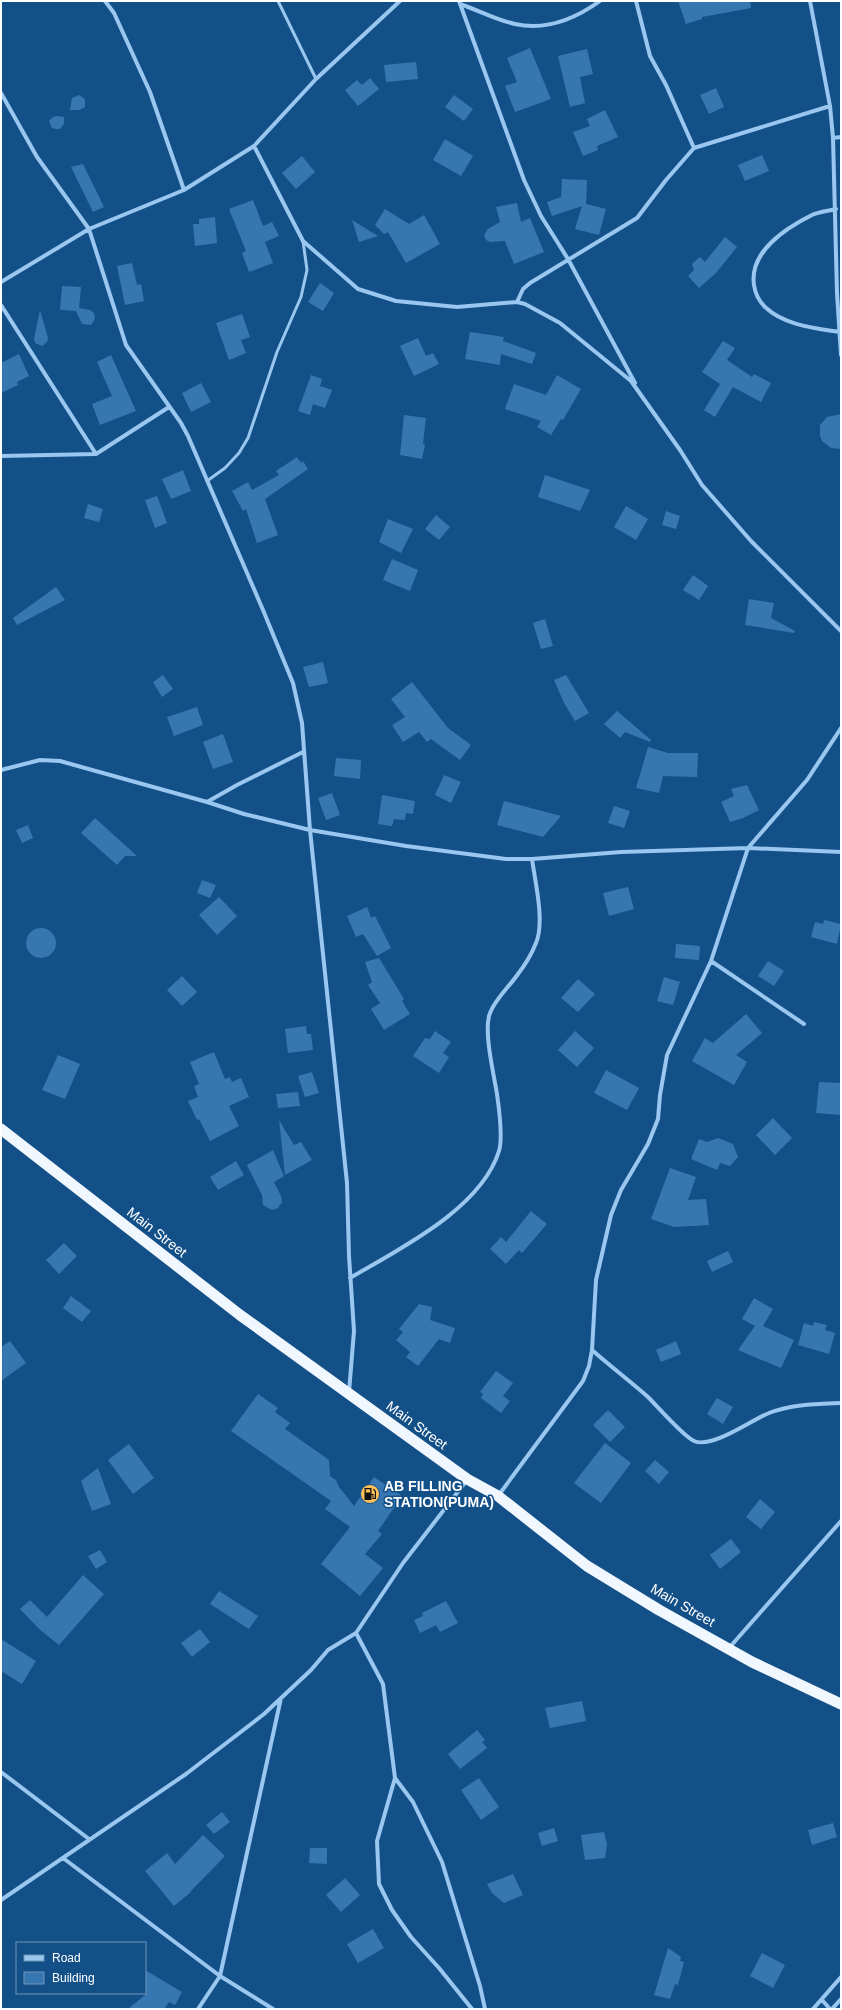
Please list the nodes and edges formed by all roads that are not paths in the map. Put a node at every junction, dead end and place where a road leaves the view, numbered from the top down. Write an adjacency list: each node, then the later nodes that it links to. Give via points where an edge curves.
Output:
1 (105, 1): 15 (street, via 114,13 150,92)
2 (278, 1): 8 (lane)
3 (400, 1): 8 (street)
4 (600, 1): 7 (street, via 579,16 548,25 515,24)
5 (636, 1): 14 (street, via 650,56)
6 (810, 1): 10 (street)
7 (460, 2): 19 (street, via 524,180 540,216)
8 (316, 79): 13 (street)
9 (1, 93): 17 (street, via 37,157)
10 (830, 106): 12 (street); 14 (street)
11 (841, 137): 12 (street)
12 (833, 138): 16 (street)
13 (254, 146): 15 (street); 18 (street)
14 (694, 148): 19 (street, via 637,218)
15 (184, 190): 17 (street)
16 (836, 209): 23 (street); 23 (street, via 814,214 771,243 757,259 752,276 755,291 764,306 783,319 812,328)
17 (89, 229): 20 (street); 26 (street, via 126,345)
18 (304, 241): 21 (street, via 358,289 396,301 457,307); 29 (lane, via 306,270 301,297 276,352 248,438 225,468)
19 (568, 259): 21 (street, via 530,283 523,289); 25 (street)
20 (1, 282)
21 (517, 302): 25 (street, via 560,323 616,367)
22 (1, 305): 27 (street)
23 (839, 332): 24 (street)
24 (841, 355)
25 (640, 392): 30 (street, via 702,485 751,541)
26 (170, 407): 27 (street); 29 (street, via 188,436)
27 (96, 454): 28 (street)
28 (1, 456)
29 (207, 481): 32 (street, via 293,683 302,723)
30 (841, 631)
31 (841, 728): 36 (street, via 807,780)
32 (303, 752): 34 (street); 35 (street, via 308,784)
33 (1, 770): 34 (street, via 40,760 60,761)
34 (207, 802): 35 (street)
35 (310, 830): 38 (street, via 406,846 506,859); 42 (street, via 347,1183)
36 (748, 848): 37 (street); 38 (street, via 621,852); 39 (street)
37 (841, 852)
38 (532, 859): 42 (street, via 540,922 537,942 519,973 489,1014 489,1048 500,1113 500,1150 484,1180 470,1198 426,1233)
39 (710, 960): 40 (street); 43 (street, via 667,1055 658,1119 648,1144 621,1190 611,1216 596,1280)
40 (804, 1024)
41 (1, 1129): 44 (highway, Main Street, via 240,1315)
42 (350, 1278): 44 (street, via 354,1332)
43 (592, 1350): 45 (street, via 694,1441 715,1440 770,1413 788,1408); 47 (street, via 589,1366 582,1381)
44 (349, 1394): 46 (highway, Main Street)
45 (841, 1403)
46 (467, 1479): 47 (highway, Main Street); 49 (street, via 403,1563)
47 (498, 1496): 50 (highway, Main Street, via 587,1566)
48 (841, 1522): 50 (street)
49 (356, 1633): 51 (street, via 328,1650); 54 (street, via 383,1684)
50 (728, 1648): 52 (highway, Main Street)
51 (281, 1698): 55 (street, via 186,1774); 58 (street)
52 (841, 1704)
53 (1, 1772): 55 (street)
54 (395, 1778): 64 (street, via 377,1842 379,1884 392,1910 411,1937); 65 (street, via 413,1802 442,1862)
55 (89, 1839): 56 (street)
56 (63, 1858): 57 (street); 58 (street)
57 (1, 1900)
58 (220, 1976): 62 (street); 63 (street)
59 (841, 1977): 61 (street)
60 (841, 1999): 67 (street)
61 (822, 2000): 66 (street); 67 (street)
62 (198, 2009)
63 (273, 2009)
64 (472, 2009)
65 (485, 2009)
66 (813, 2009)
67 (831, 2009)

